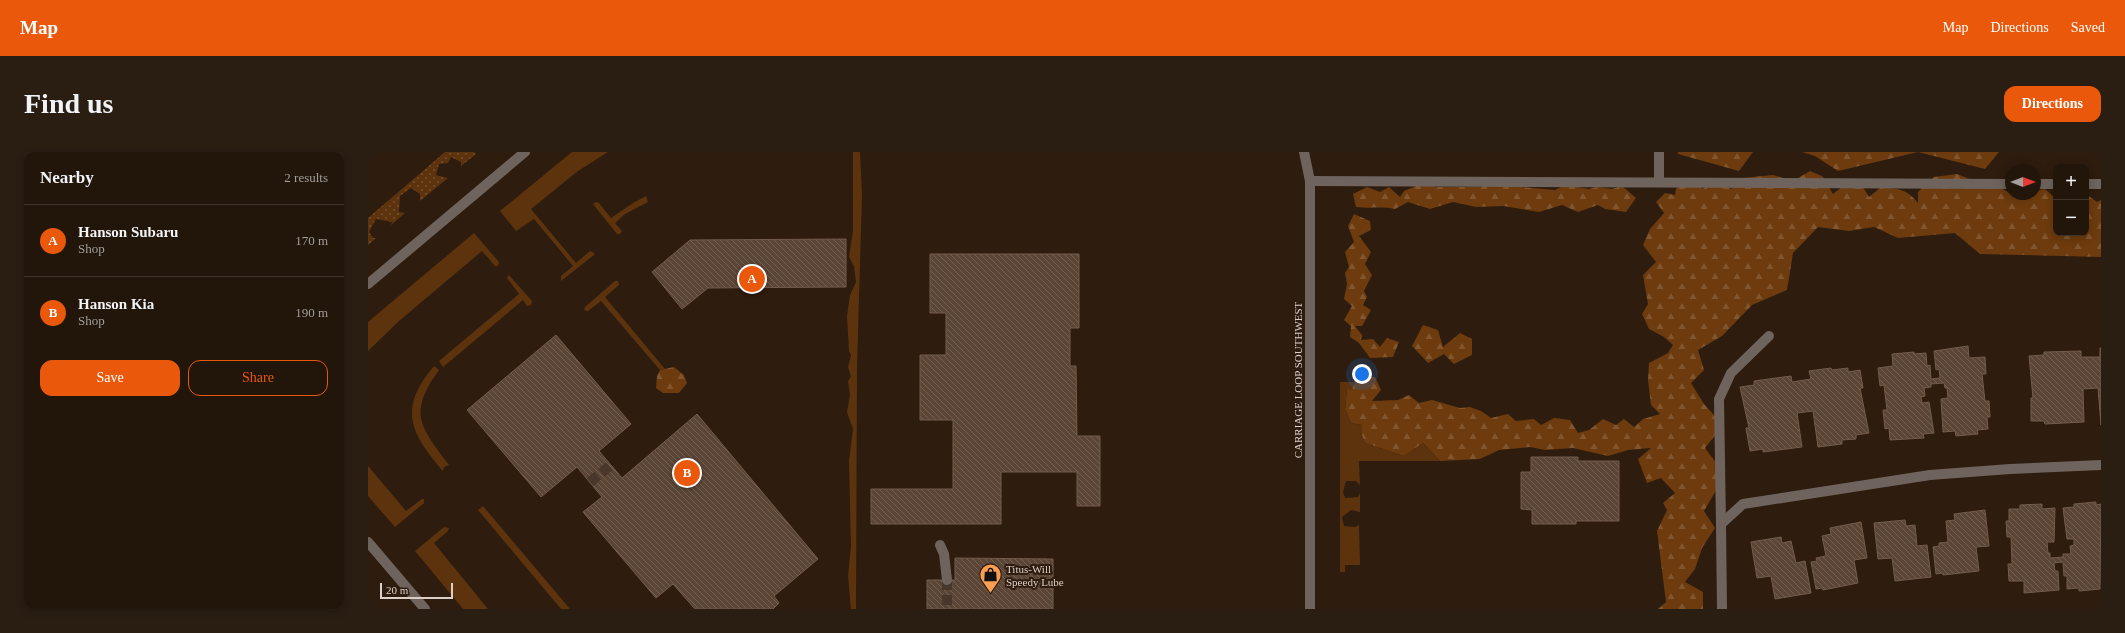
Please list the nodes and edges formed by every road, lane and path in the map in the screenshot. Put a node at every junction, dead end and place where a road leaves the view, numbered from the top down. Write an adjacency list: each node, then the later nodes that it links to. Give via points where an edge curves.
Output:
1 (525, 152): 11 (street)
2 (1304, 152): 4 (street, CARRIAGE LOOP SOUTHWEST)
3 (1659, 152): 5 (street)
4 (1310, 181): 5 (street); 19 (street, CARRIAGE LOOP SOUTHWEST)
5 (1659, 182): 6 (street)
6 (2005, 184)
7 (2041, 184): 8 (street)
8 (2053, 184)
9 (2089, 184): 10 (street)
10 (2101, 184)
11 (368, 284)
12 (1770, 336): 14 (street, via 1731,373 1719,399)
13 (2101, 465): 14 (street, via 2010,468 1930,475 1743,504)
14 (1721, 524): 20 (street)
15 (368, 542): 18 (street)
16 (940, 545): 17 (street, via 944,554)
17 (947, 580)
18 (425, 609)
19 (1310, 609)
20 (1722, 609)

